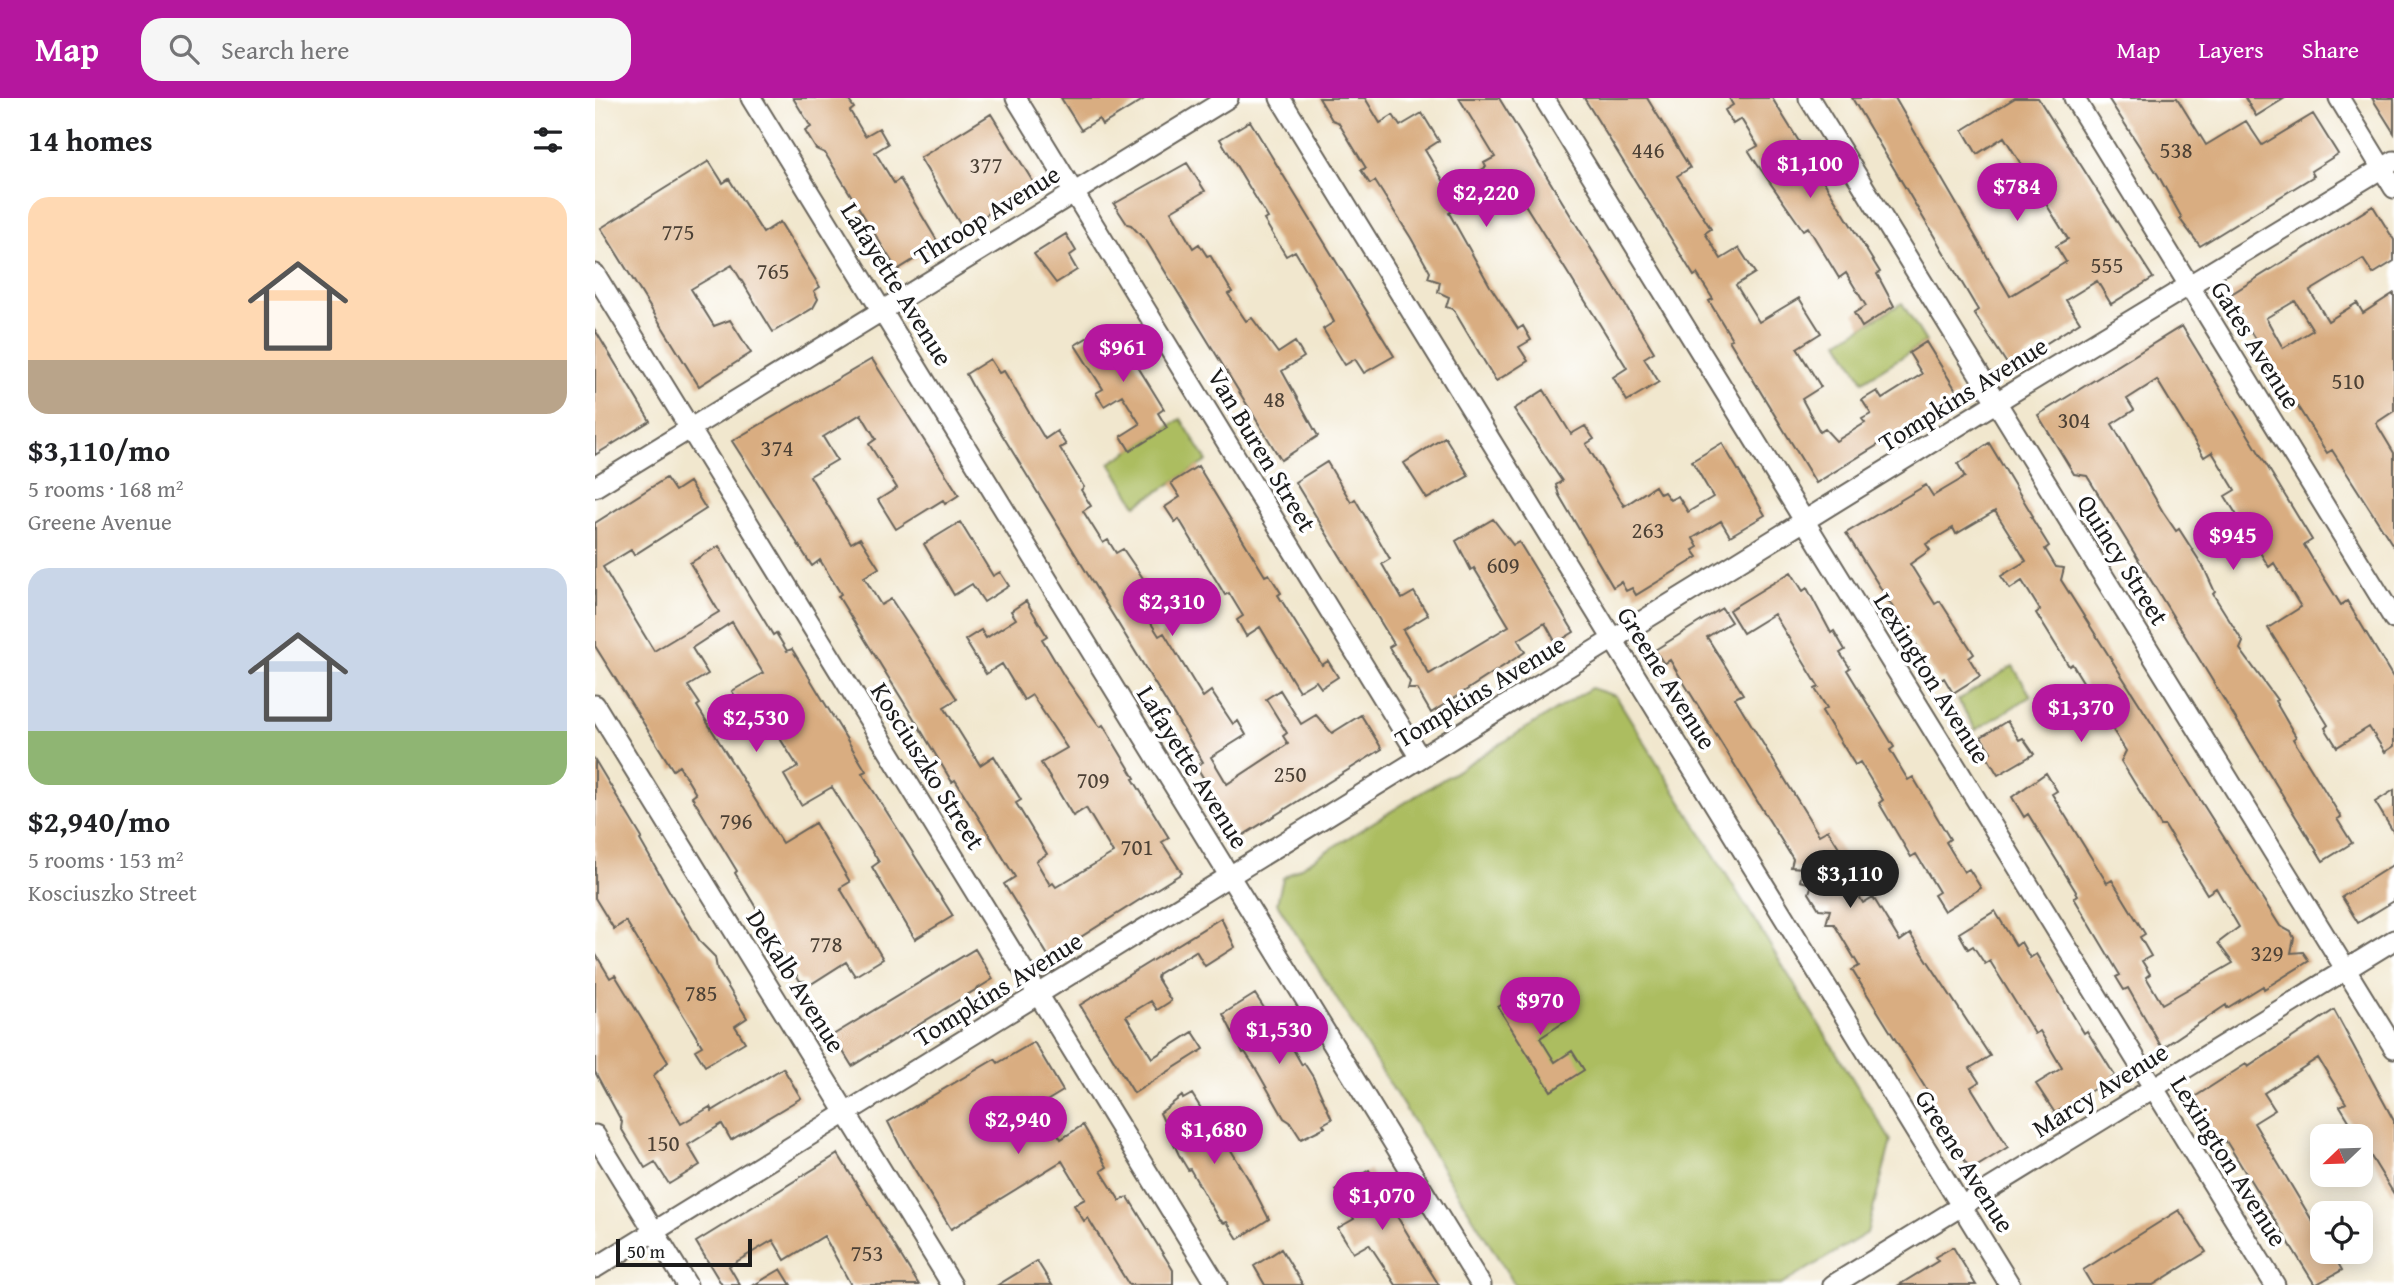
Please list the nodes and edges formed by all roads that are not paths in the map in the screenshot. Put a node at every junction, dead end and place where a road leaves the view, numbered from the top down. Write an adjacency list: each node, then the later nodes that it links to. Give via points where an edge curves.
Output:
1 (751, 98): 14 (street, Lafayette Avenue)
2 (1016, 98): 11 (street, Van Buren Street)
3 (1228, 98): 11 (street, Throop Avenue)
4 (1280, 98): 20 (street, Greene Avenue)
5 (1544, 98): 18 (street, Lexington Avenue)
6 (1809, 98): 15 (street, Quincy Street)
7 (2074, 98): 13 (street, Gates Avenue)
8 (2339, 98): 9 (street)
9 (2388, 164): 10 (street); 13 (street, Tompkins Avenue)
10 (2394, 188)
11 (1074, 193): 14 (street, Throop Avenue); 22 (street, Van Buren Street)
12 (595, 274): 16 (street, Kosciuszko Street)
13 (2190, 287): 15 (street, Tompkins Avenue); 19 (street, Gates Avenue)
14 (882, 311): 16 (street, Throop Avenue); 23 (street, Lafayette Avenue)
15 (1996, 403): 18 (street, Tompkins Avenue); 25 (street, Quincy Street)
16 (690, 428): 17 (street, Throop Avenue); 26 (street, Kosciuszko Street)
17 (595, 487)
18 (1805, 523): 20 (street, Tompkins Avenue); 28 (street, Lexington Avenue)
19 (2394, 619)
20 (1614, 640): 22 (street, Tompkins Avenue); 31 (street, Greene Avenue)
21 (595, 705): 29 (street, DeKalb Avenue)
22 (1420, 758): 23 (street, Tompkins Avenue)
23 (1230, 877): 26 (street, Tompkins Avenue); 37 (street, Lafayette Avenue)
24 (2394, 940): 25 (street, Marcy Avenue)
25 (2346, 970): 27 (street, Quincy Street); 28 (street, Marcy Avenue)
26 (1038, 995): 29 (street, Tompkins Avenue); 36 (street, Kosciuszko Street)
27 (2394, 1048)
28 (2153, 1088): 31 (street, Marcy Avenue); 40 (street, Lexington Avenue)
29 (846, 1114): 32 (street, Tompkins Avenue); 35 (street, DeKalb Avenue)
30 (595, 1135): 32 (street)
31 (1962, 1206): 38 (street, Marcy Avenue); 39 (street, Greene Avenue)
32 (654, 1231): 33 (street, Tompkins Avenue); 34 (street)
33 (595, 1268)
34 (687, 1285)
35 (952, 1285)
36 (1217, 1285)
37 (1481, 1285)
38 (1833, 1285)
39 (2010, 1285)
40 (2274, 1285)

